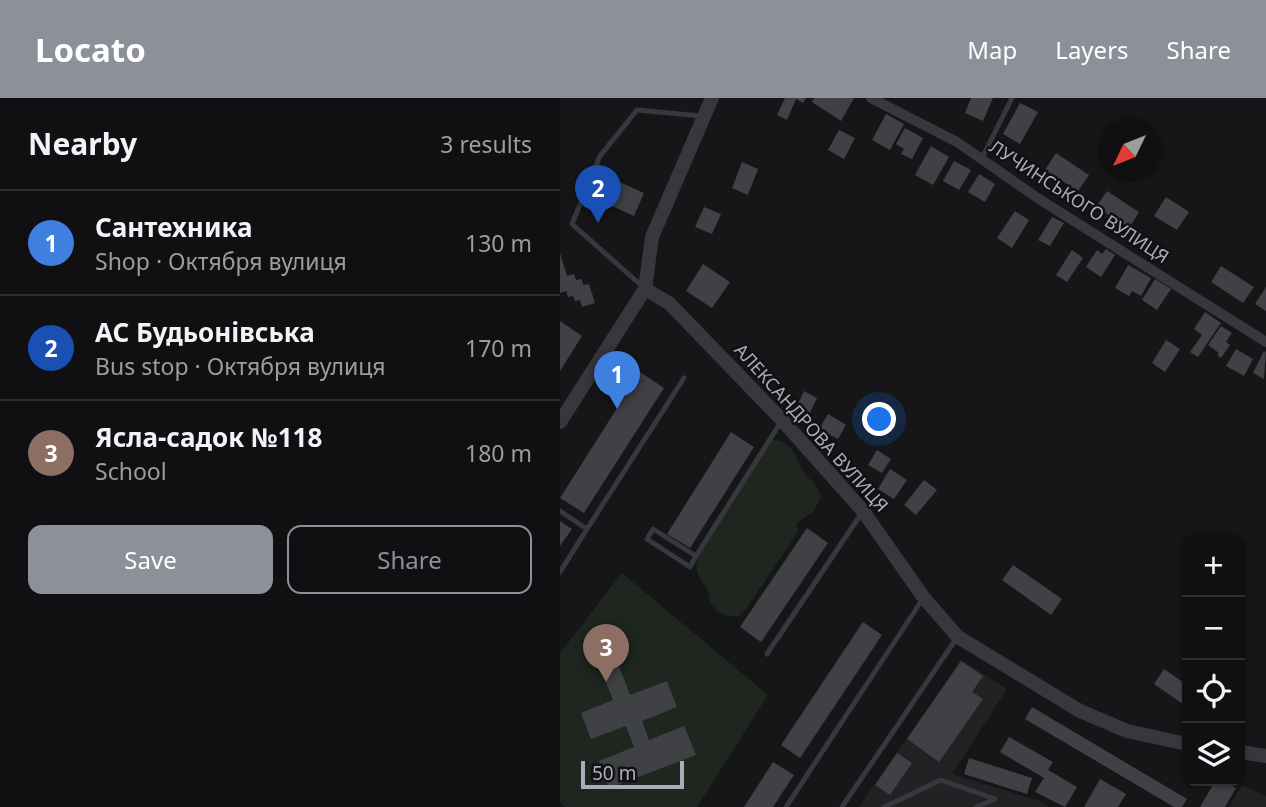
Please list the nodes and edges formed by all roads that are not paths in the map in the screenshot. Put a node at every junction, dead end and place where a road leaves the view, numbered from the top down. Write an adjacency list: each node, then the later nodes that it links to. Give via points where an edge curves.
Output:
1 (712, 98): 4 (street)
2 (871, 98): 5 (street, ЛУЧИНСЬКОГО ВУЛИЦЯ, via 957,142)
3 (1012, 98): 5 (lane)
4 (705, 117): 6 (street, via 652,237); 6 (lane, via 637,110 600,156 572,224)
5 (981, 160): 7 (street, ЛУЧИНСЬКОГО ВУЛИЦЯ)
6 (645, 289): 9 (street, АЛЕКСАНДРОВА ВУЛИЦЯ, via 669,303); 10 (street)
7 (1266, 342)
8 (684, 378): 13 (lane)
9 (782, 420): 12 (street, АЛЕКСАНДРОВА ВУЛИЦЯ); 14 (lane)
10 (560, 422)
11 (560, 511): 13 (lane)
12 (863, 511): 16 (street, АЛЕКСАНДРОВА ВУЛИЦЯ); 18 (lane)
13 (587, 529): 15 (lane)
14 (696, 556): 14 (lane, via 690,567 646,539 653,529)
15 (560, 572)
16 (924, 597): 17 (street, АЛЕКСАНДРОВА ВУЛИЦЯ); 23 (lane)
17 (958, 637): 19 (street, АЛЕКСАНДРОВА ВУЛИЦЯ, via 1080,710 1127,731); 24 (lane)
18 (767, 654)
19 (1182, 743)
20 (1245, 753): 21 (street)
21 (1266, 756)
22 (886, 806): 25 (lane, via 940,780 995,799)
23 (786, 807)
24 (842, 807)
25 (976, 807)

